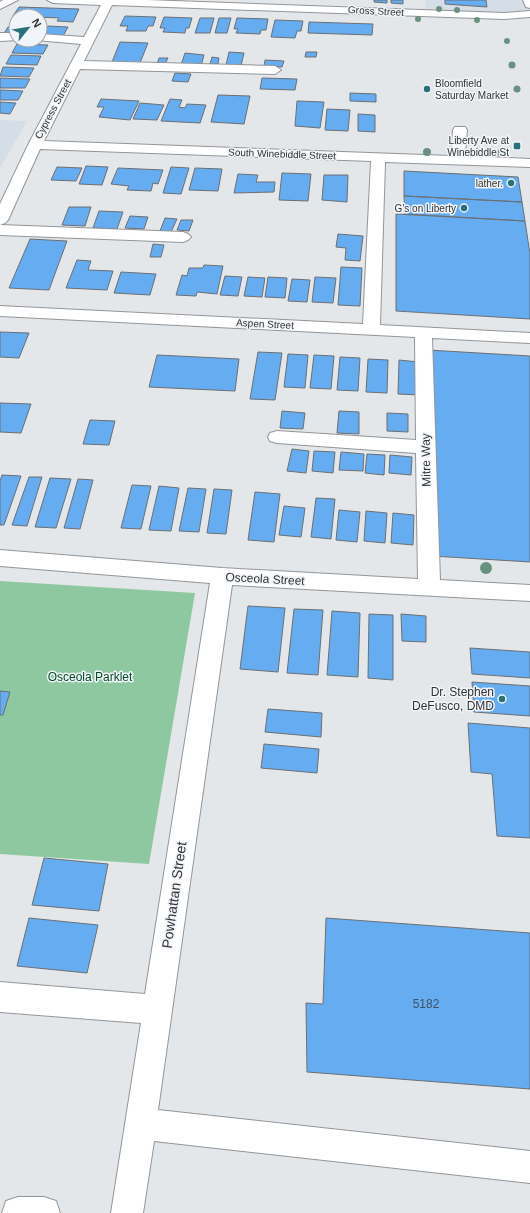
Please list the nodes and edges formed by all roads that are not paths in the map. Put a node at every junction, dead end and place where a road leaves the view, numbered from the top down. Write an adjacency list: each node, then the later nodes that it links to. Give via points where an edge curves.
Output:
1 (12, 0): 9 (street)
2 (53, 0): 5 (street, Gross Street)
3 (410, 0): 10 (street)
4 (529, 0): 8 (street)
5 (108, 1): 6 (street, Gross Street); 15 (street, Cypress Street)
6 (208, 2): 7 (street, Gross Street)
7 (311, 4): 10 (street, Gross Street)
8 (530, 5)
9 (0, 6)
10 (410, 13): 11 (street, Gross Street)
11 (446, 14): 12 (street, Gross Street); 13 (street)
12 (530, 14)
13 (446, 26)
14 (48, 38): 15 (street)
15 (89, 41): 16 (street, Cypress Street)
16 (77, 65): 17 (street); 19 (street, Cypress Street)
17 (275, 70)
18 (460, 130): 21 (street)
19 (35, 145): 20 (street, South Winebiddle Street); 23 (street, Cypress Street)
20 (378, 157): 21 (street, South Winebiddle Street); 27 (street)
21 (458, 160): 22 (street, South Winebiddle Street)
22 (530, 163)
23 (0, 220)
24 (0, 230): 25 (street)
25 (183, 237)
26 (0, 311): 27 (street, Aspen Street)
27 (371, 329): 28 (street, Aspen Street)
28 (423, 332): 29 (street, Aspen Street); 31 (street, Mitre Way)
29 (530, 338)
30 (277, 437): 31 (street)
31 (426, 447): 34 (street, Mitre Way)
32 (0, 558): 33 (street, Osceola Street)
33 (222, 576): 34 (street, Osceola Street); 37 (street, Powhattan Street)
34 (429, 588): 35 (street, Osceola Street)
35 (530, 593)
36 (0, 997): 37 (street)
37 (157, 1010): 38 (street, Powhattan Street)
38 (140, 1124): 39 (street); 42 (street, Powhattan Street)
39 (530, 1167)
40 (18, 1213): 41 (street)
41 (44, 1213)
42 (127, 1213)

